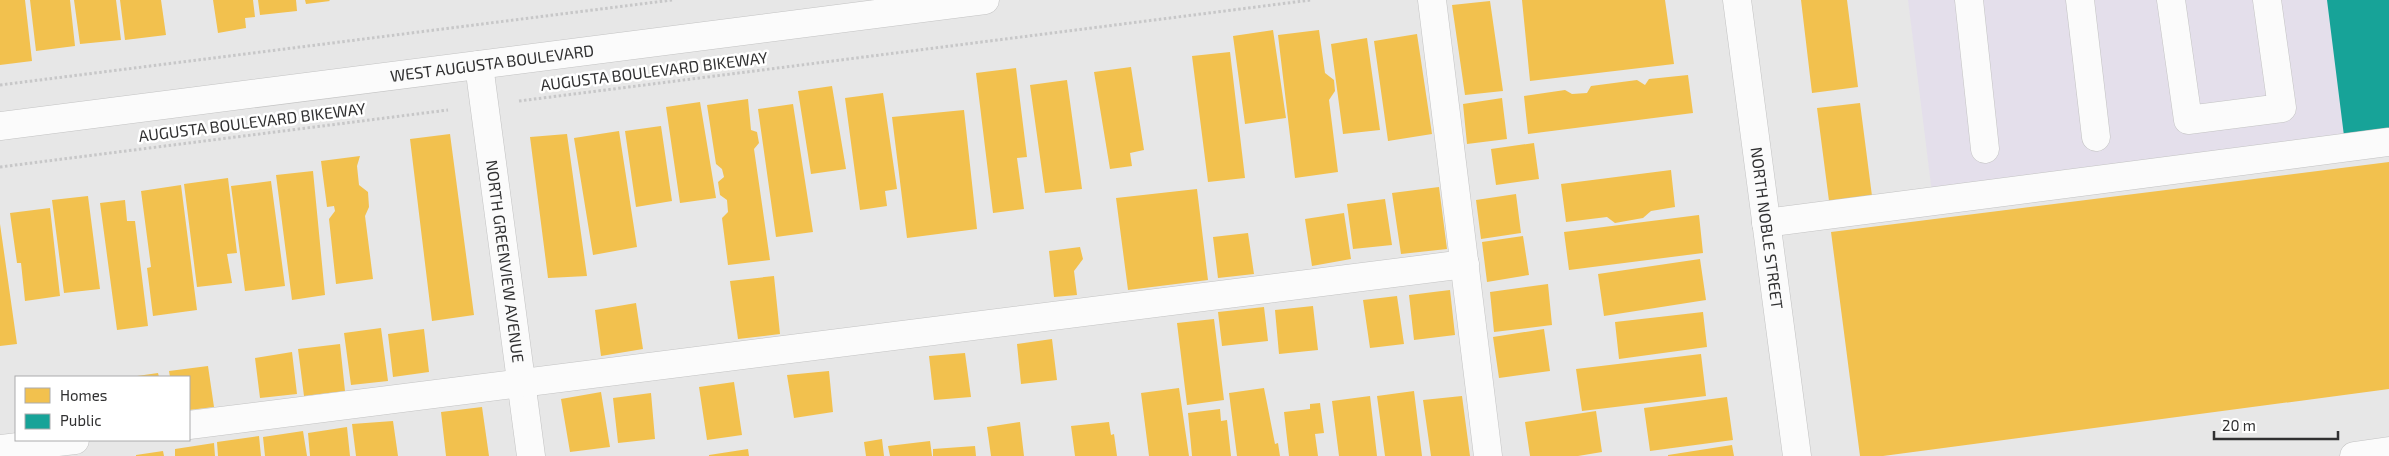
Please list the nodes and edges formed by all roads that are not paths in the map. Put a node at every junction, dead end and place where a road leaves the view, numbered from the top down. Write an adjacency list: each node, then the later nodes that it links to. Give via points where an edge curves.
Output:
1 (986, 0): 8 (street, WEST AUGUSTA BOULEVARD)
2 (1432, 0): 14 (street)
3 (1737, 0): 13 (street, NORTH NOBLE STREET)
4 (1969, 0): 12 (street)
5 (2080, 0): 10 (street)
6 (2171, 0): 7 (street, via 2188,120 2282,108)
7 (2267, 0)
8 (479, 65): 9 (street, WEST AUGUSTA BOULEVARD); 15 (street, NORTH GREENVIEW AVENUE)
9 (0, 126)
10 (2096, 137)
11 (2389, 142): 13 (street)
12 (1985, 148)
13 (1766, 223): 22 (street, NORTH NOBLE STREET)
14 (1465, 264): 15 (street); 21 (street)
15 (522, 383): 16 (street); 20 (street, NORTH GREENVIEW AVENUE)
16 (190, 425)
17 (67, 441): 18 (street)
18 (0, 449)
19 (2389, 451): 23 (street)
20 (531, 456)
21 (1488, 456)
22 (1797, 456)
23 (2354, 456)

